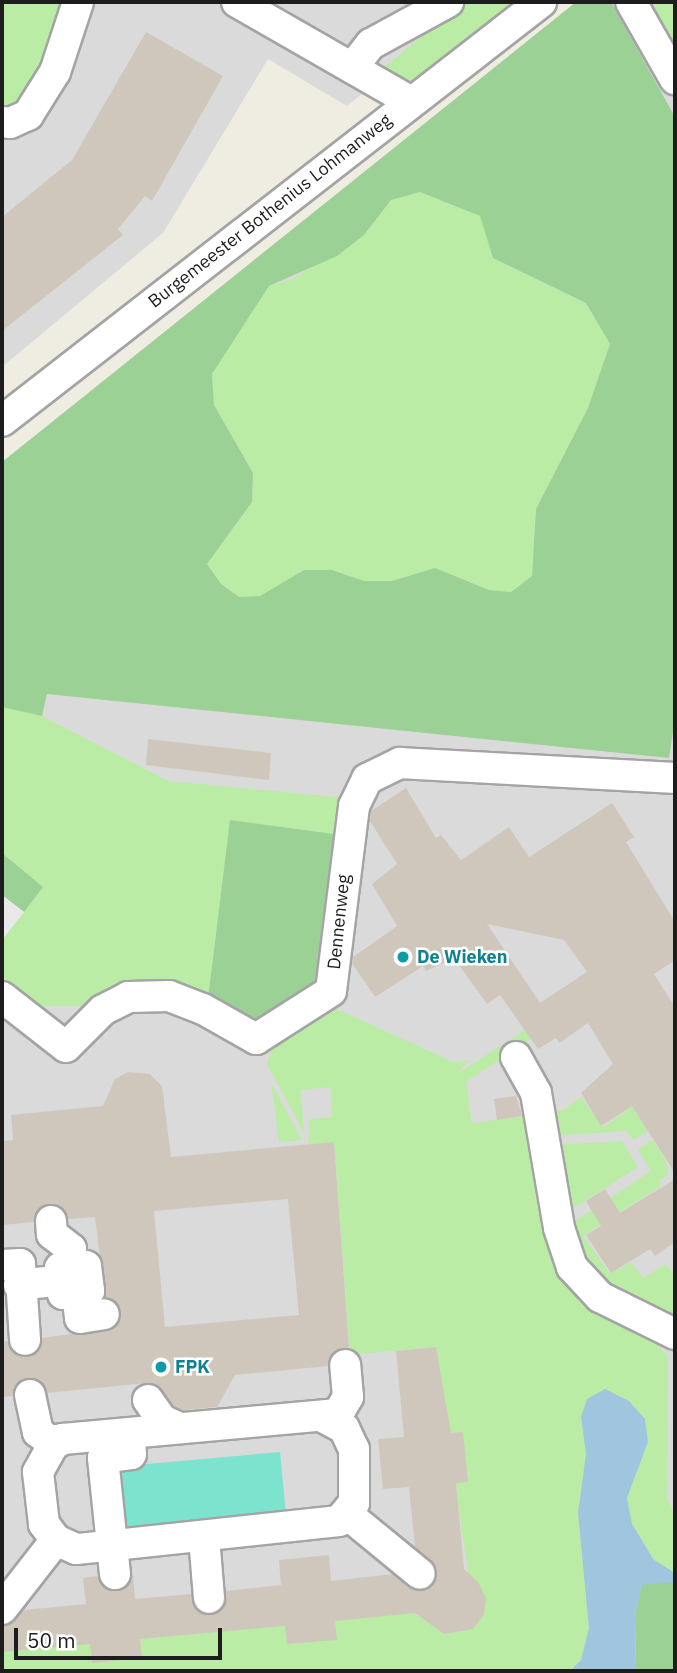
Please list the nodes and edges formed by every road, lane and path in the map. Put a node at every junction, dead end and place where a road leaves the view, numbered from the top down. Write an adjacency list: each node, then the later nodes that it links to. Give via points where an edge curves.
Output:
1 (78, 2): 9 (street, via 55,72 28,115)
2 (237, 2): 6 (street)
3 (448, 2): 6 (street, via 371,44)
4 (541, 2): 8 (street, Burgemeester Bothenius Lohmanweg)
5 (631, 2): 7 (street)
6 (352, 68): 8 (street)
7 (675, 79)
8 (410, 102): 10 (street, Burgemeester Bothenius Lohmanweg)
9 (2, 122)
10 (2, 421)
11 (675, 778): 12 (street, Dennenweg, via 400,763 367,779 352,819 331,991 256,1039 169,996 128,997 103,1010 66,1047)
12 (2, 997)
13 (516, 1057): 16 (street, via 537,1093 559,1228 572,1267 600,1297)
14 (51, 1221): 15 (street, via 52,1234 71,1249 79,1301)
15 (10, 1275): 17 (street)
16 (675, 1334)
17 (24, 1340)
18 (345, 1365): 20 (street)
19 (30, 1395): 25 (street, via 38,1432 50,1441)
20 (348, 1397): 22 (street, via 344,1410); 26 (street)
21 (148, 1400): 23 (street, via 162,1420)
22 (321, 1416): 23 (street, via 230,1414); 26 (street, via 344,1428)
23 (180, 1428): 24 (street)
24 (129, 1433): 25 (street); 30 (street, via 131,1454 103,1458)
25 (63, 1439): 29 (street, via 46,1455 38,1472 44,1524)
26 (352, 1441): 27 (street, via 355,1490)
27 (347, 1514): 28 (street, via 328,1525); 31 (street)
28 (204, 1537): 30 (street); 32 (street)
29 (56, 1540): 30 (street); 33 (street)
30 (113, 1561)
31 (420, 1574)
32 (209, 1598)
33 (2, 1609)

